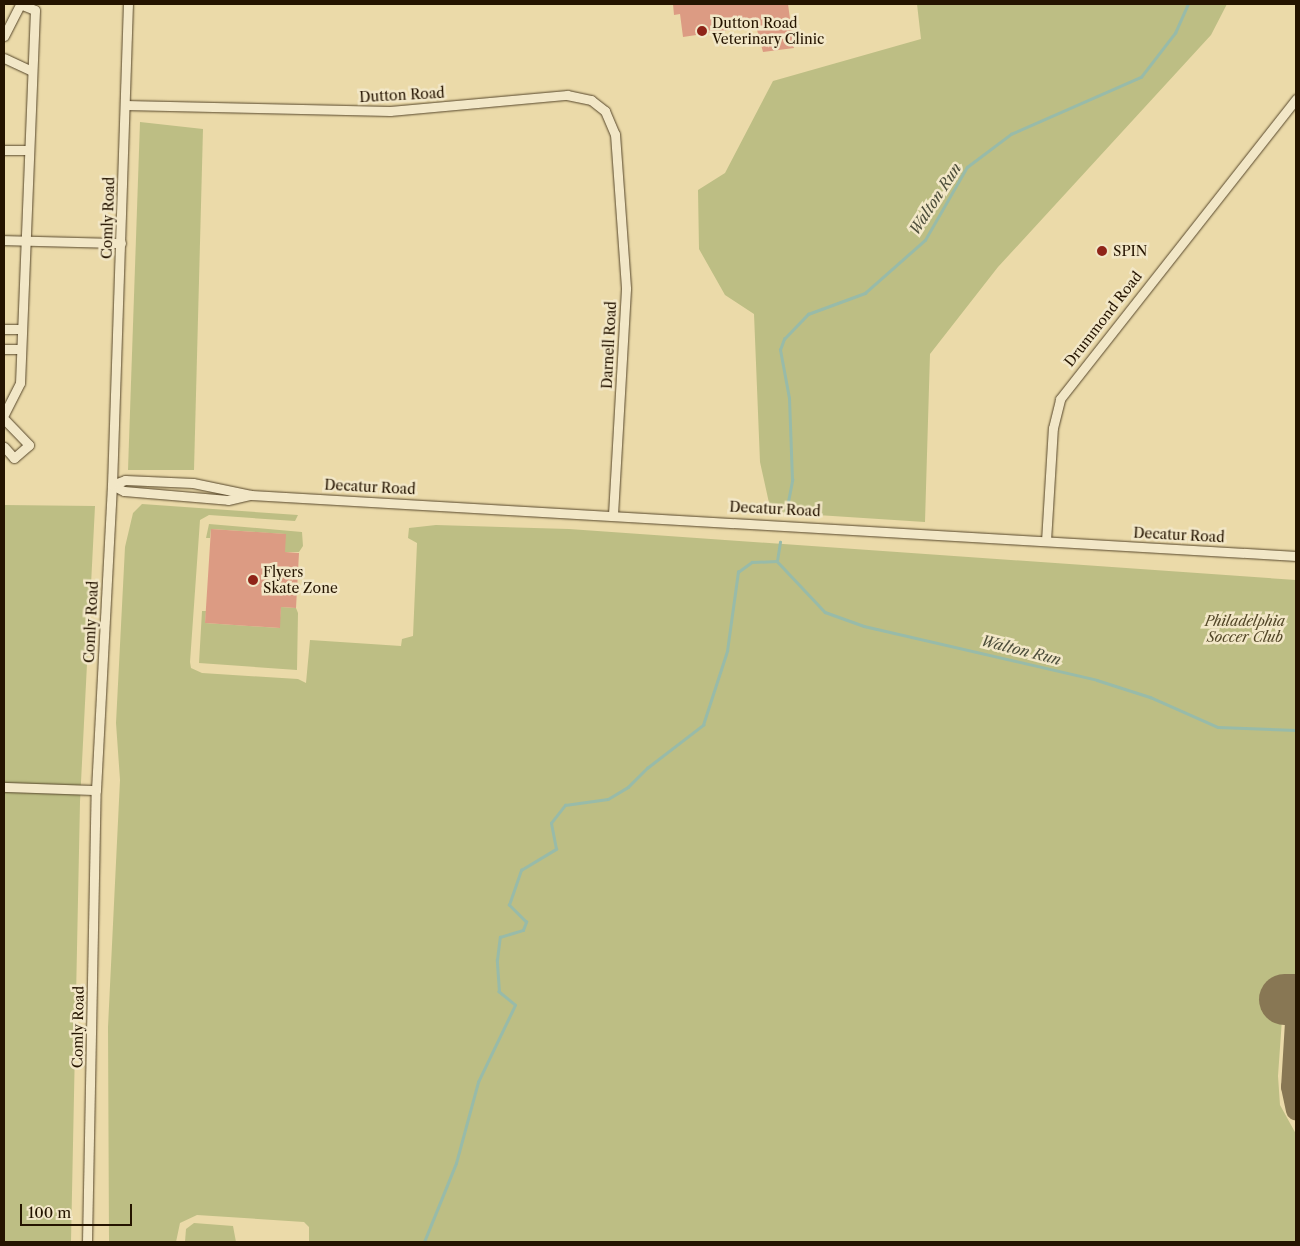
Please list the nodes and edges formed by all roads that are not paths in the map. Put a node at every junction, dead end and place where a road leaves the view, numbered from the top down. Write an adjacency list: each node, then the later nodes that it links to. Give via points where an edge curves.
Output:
1 (128, 4): 6 (street, Comly Road)
2 (4, 36): 4 (street, via 20,4 34,10)
3 (4, 58): 4 (street)
4 (30, 70): 8 (street)
5 (1296, 99): 22 (street, Drummond Road, via 1060,399 1053,428)
6 (125, 105): 9 (street, Dutton Road, via 390,111 581,96 591,100 611,119); 12 (street, Comly Road)
7 (4, 150): 8 (street)
8 (28, 150): 11 (street)
9 (618, 178): 21 (street, Darnell Road, via 626,289)
10 (4, 240): 11 (street)
11 (25, 241): 12 (street); 14 (street)
12 (121, 243): 20 (street, Comly Road)
13 (4, 329): 14 (street)
14 (21, 329): 16 (street)
15 (4, 349): 16 (street)
16 (20, 350): 17 (street, via 20,383)
17 (4, 414)
18 (4, 419): 19 (street, via 29,445 14,458)
19 (4, 447)
20 (112, 485): 21 (street, Decatur Road, via 124,492 228,500 251,495); 25 (street, Comly Road)
21 (613, 514): 22 (street, Decatur Road)
22 (1046, 541): 23 (street, Decatur Road)
23 (1296, 556)
24 (4, 787): 25 (street)
25 (96, 790): 26 (street, Comly Road)
26 (87, 1242)

